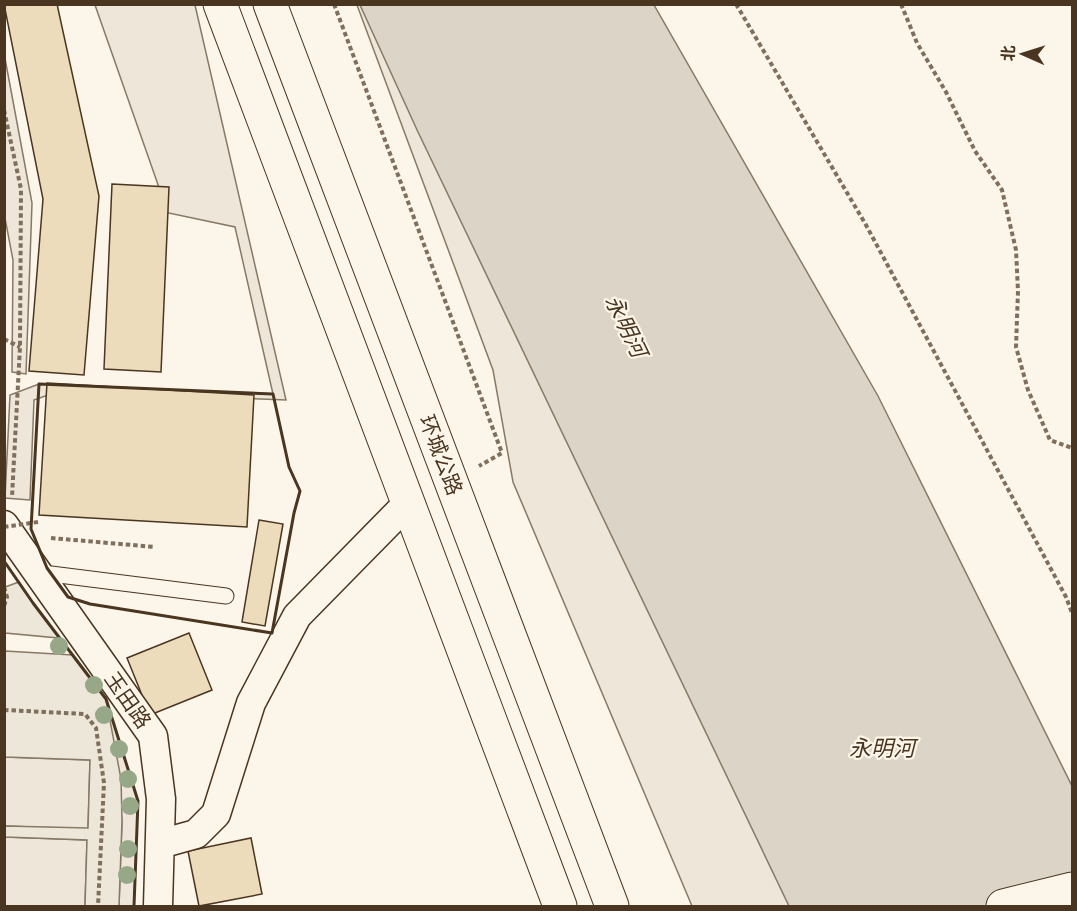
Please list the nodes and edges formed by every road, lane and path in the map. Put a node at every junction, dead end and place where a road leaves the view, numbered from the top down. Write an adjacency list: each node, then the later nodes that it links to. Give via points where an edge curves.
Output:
1 (220, 4): 11 (main road)
2 (270, 4): 10 (main road, 环城公路)
3 (334, 4): 10 (path, via 502,453)
4 (736, 4): 22 (path, via 866,225)
5 (901, 4): 9 (path, via 916,44 946,92 975,151 1002,190 1016,250 1016,347 1028,390 1050,441)
6 (4, 110): 8 (path, via 21,189)
7 (4, 339): 8 (path)
8 (20, 347): 13 (path)
9 (1072, 448)
10 (451, 480): 29 (main road, 环城公路)
11 (408, 503): 24 (street, via 297,616 251,703 216,814 196,834); 28 (main road)
12 (39, 515): 14 (path)
13 (8, 522): 14 (path, bridge); 18 (street, 玉田路)
14 (38, 522): 15 (path)
15 (41, 528)
16 (45, 533): 17 (path, via 48,538)
17 (154, 548)
18 (41, 575): 20 (lane); 24 (street, 玉田路, via 153,736 161,800)
19 (4, 587): 21 (path)
20 (226, 596)
21 (4, 606)
22 (1072, 613)
23 (4, 710): 26 (path, via 85,714 96,728 104,783)
24 (160, 844): 27 (street, 玉田路)
25 (1072, 889): 30 (main road)
26 (98, 906)
27 (158, 906)
28 (560, 906)
29 (612, 906)
30 (1003, 906)

